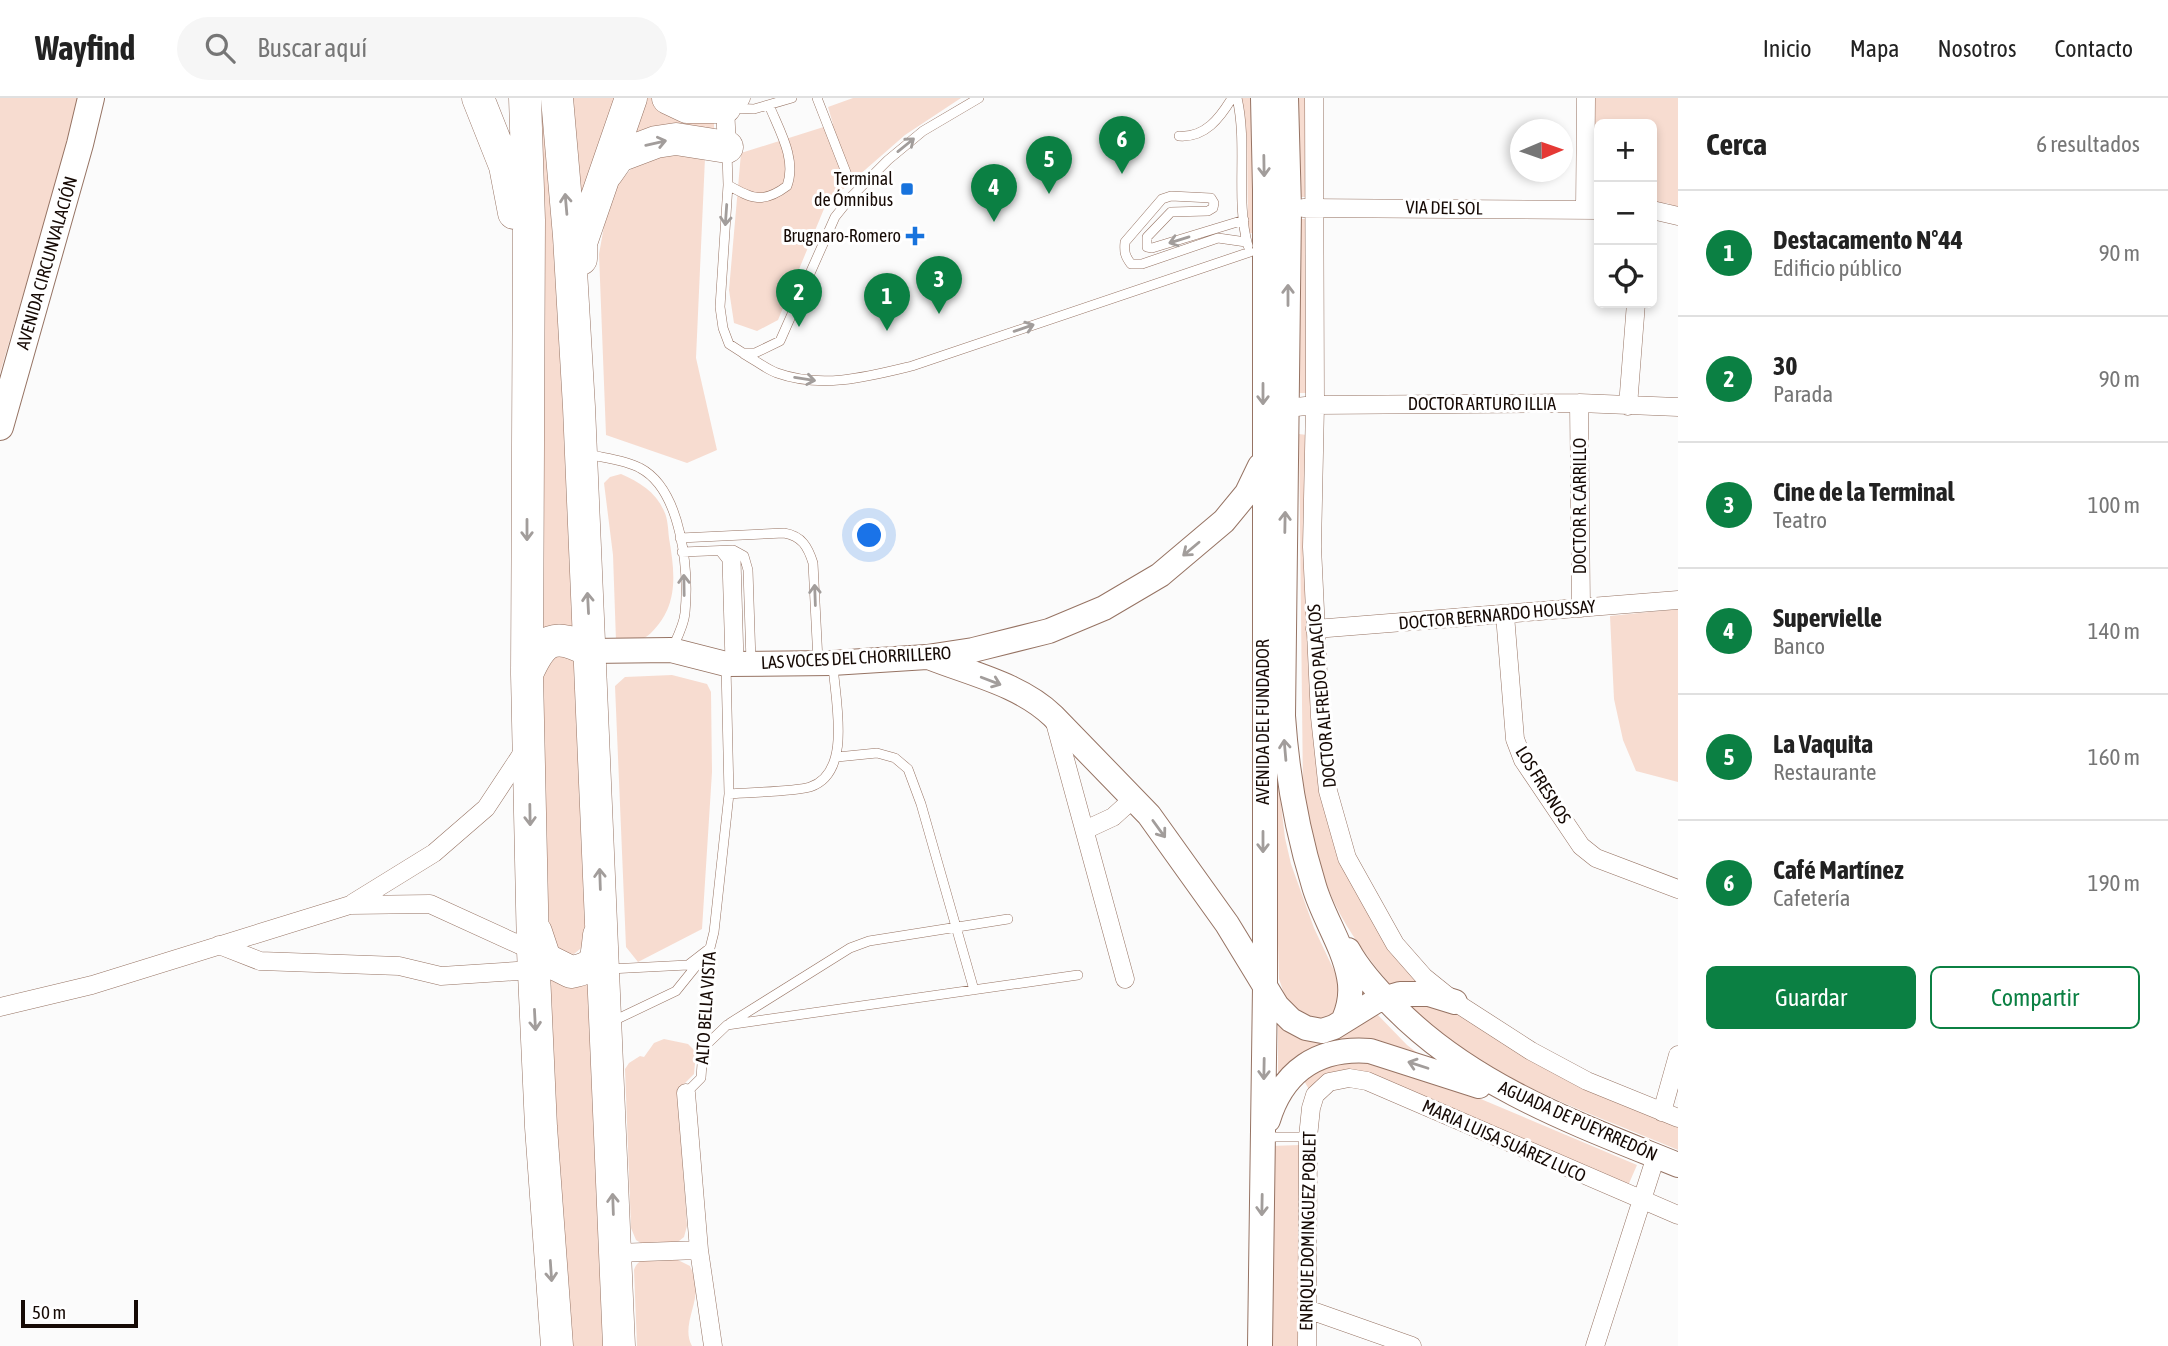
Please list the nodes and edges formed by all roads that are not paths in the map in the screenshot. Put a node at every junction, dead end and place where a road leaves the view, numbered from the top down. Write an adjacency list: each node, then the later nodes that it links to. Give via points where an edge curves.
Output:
1 (91, 98): 39 (main road, AVENIDA CIRCUNVALACIÓN)
2 (478, 98): 42 (highway, via 505,166 513,202)
3 (525, 98): 42 (highway)
4 (557, 98): 36 (highway, one-way to 4)
5 (631, 98): 19 (highway)
6 (668, 98): 15 (highway, via 687,107)
7 (792, 98): 16 (lane)
8 (817, 98): 20 (lane)
9 (979, 98): 32 (lane, one-way to 9, via 755,353 780,341 835,218 851,197 923,131)
10 (1235, 98): 17 (lane, via 1201,132); 27 (lane, via 1242,117)
11 (1263, 98): 30 (main road, AVENIDA DEL FUNDADOR, one-way to 30)
12 (1286, 98): 23 (main road, AVENIDA DEL FUNDADOR)
13 (1314, 98): 22 (street, DOCTOR ALFREDO PALACIOS)
14 (1586, 98): 24 (street)
15 (730, 101): 16 (lane, via 741,110); 18 (street)
16 (769, 105): 21 (lane, via 791,162 787,186 778,193 750,198)
17 (1179, 136)
18 (727, 147): 19 (highway, one-way to 18, via 619,156 656,142 676,139); 21 (lane)
19 (601, 179): 36 (highway, via 581,243)
20 (849, 180)
21 (728, 185): 32 (lane, one-way to 32, via 720,307 729,344)
22 (1314, 207): 23 (street, VIA DEL SOL); 24 (street, VIA DEL SOL); 34 (street, DOCTOR ALFREDO PALACIOS)
23 (1289, 208): 38 (main road, AVENIDA DEL FUNDADOR, one-way to 23)
24 (1592, 210)
25 (1657, 212): 26 (street)
26 (1678, 216)
27 (1244, 220): 28 (lane); 28 (lane, one-way to 28, via 1147,247 1147,237 1171,212 1213,208 1211,198 1171,196 1161,199 1125,242 1124,250 1132,264 1142,264 1218,238)
28 (1246, 242): 29 (lane)
29 (1250, 252): 30 (lane); 32 (lane, one-way to 29, via 776,373 806,380 869,377)
30 (1264, 296): 41 (main road, AVENIDA DEL FUNDADOR, one-way to 41)
31 (1636, 308): 35 (street)
32 (743, 353)
33 (1580, 403): 34 (street, DOCTOR ARTURO ILLIA); 35 (street, DOCTOR ARTURO ILLIA); 47 (street, DOCTOR R. CARRILLO)
34 (1315, 405): 38 (street, DOCTOR ARTURO ILLIA); 49 (street, DOCTOR ALFREDO PALACIOS)
35 (1628, 406): 37 (street, DOCTOR ARTURO ILLIA)
36 (579, 407): 40 (highway)
37 (1678, 407)
38 (1287, 408): 62 (main road, AVENIDA DEL FUNDADOR, one-way to 38, via 1291,791 1283,716)
39 (0, 427)
40 (580, 452): 43 (lane, via 640,467 672,502); 51 (highway, one-way to 40)
41 (1263, 459): 52 (main road, LAS VOCES DEL CHORRILLERO, one-way to 52, via 1247,493 1224,521 1160,575 1104,608 1049,631); 74 (main road, AVENIDA DEL FUNDADOR, one-way to 74)
42 (527, 461): 55 (highway, one-way to 55)
43 (680, 538): 45 (lane); 53 (lane, one-way to 43, via 813,563 802,540 784,533)
44 (724, 551): 45 (lane); 54 (lane); 54 (lane, via 739,552 746,562)
45 (682, 552): 50 (lane, one-way to 45, via 685,615)
46 (1678, 600): 47 (street, DOCTOR BERNARDO HOUSSAY)
47 (1581, 608): 48 (street, DOCTOR BERNARDO HOUSSAY)
48 (1505, 615): 49 (street, DOCTOR BERNARDO HOUSSAY); 63 (street, LOS FRESNOS, via 1515,739 1523,760 1581,846 1596,858)
49 (1315, 629): 77 (street, DOCTOR ALFREDO PALACIOS, via 1328,791 1347,858 1395,944 1424,977)
50 (671, 650): 51 (main road, LAS VOCES DEL CHORRILLERO); 54 (main road, LAS VOCES DEL CHORRILLERO)
51 (590, 651): 55 (highway, via 572,641 550,642 538,649); 71 (highway, one-way to 51, via 601,918)
52 (927, 657): 53 (main road, LAS VOCES DEL CHORRILLERO); 56 (main road, one-way to 56, via 1013,689)
53 (825, 663): 54 (main road, LAS VOCES DEL CHORRILLERO); 58 (lane)
54 (736, 664): 59 (lane, ALTO BELLA VISTA)
55 (527, 674): 57 (highway)
56 (1054, 716): 60 (main road); 61 (street)
57 (528, 744): 64 (highway, one-way to 64); 65 (street, via 485,808 434,853)
58 (837, 757): 59 (lane, via 822,780 809,787); 67 (lane, via 877,753 895,758 908,769)
59 (729, 794): 69 (lane, ALTO BELLA VISTA)
60 (1134, 798): 61 (street, via 1113,817); 74 (main road, one-way to 74, via 1227,924)
61 (1084, 830): 73 (street)
62 (1314, 888): 76 (main road, AGUADA DE PUEYRREDÓN, via 1354,961); 79 (main road, via 1349,975 1351,992)
63 (1678, 889)
64 (532, 903): 70 (highway); 71 (highway, via 545,959 571,972)
65 (350, 905): 68 (street); 70 (street, via 430,904)
66 (1008, 919): 67 (lane)
67 (956, 927): 75 (lane); 81 (lane, via 850,948)
68 (219, 945): 70 (street, via 260,961 399,966 441,976); 78 (street, via 92,985)
69 (710, 947): 71 (lane, via 688,965); 80 (lane, via 676,991); 82 (lane, ALTO BELLA VISTA)
70 (533, 961): 96 (highway, one-way to 96)
71 (592, 970): 80 (highway)
72 (1078, 975): 75 (lane)
73 (1125, 979)
74 (1265, 987): 79 (main road, via 1291,1020 1306,1028 1322,1031); 88 (main road, AVENIDA DEL FUNDADOR, one-way to 88)
75 (974, 990): 81 (lane)
76 (1385, 998): 77 (main road, via 1429,993); 79 (main road); 86 (main road, AGUADA DE PUEYRREDÓN, via 1440,1049)
77 (1455, 1002): 87 (street, DOCTOR ALFREDO PALACIOS, via 1576,1075)
78 (0, 1007)
79 (1344, 1019)
80 (606, 1025): 94 (highway, one-way to 80)
81 (727, 1025): 82 (lane)
82 (704, 1047): 85 (lane, ALTO BELLA VISTA, via 701,1078)
83 (1678, 1055): 87 (street)
84 (1329, 1082): 89 (street, ENRIQUE DOMINGUEZ POBLET, via 1315,1095); 91 (street, MARIA LUISA SUÁREZ LUCO, via 1367,1081)
85 (686, 1093): 93 (street, ALTO BELLA VISTA)
86 (1529, 1103): 88 (main road, one-way to 88, via 1391,1056 1351,1049 1327,1053 1296,1072 1273,1104); 90 (main road, AGUADA DE PUEYRREDÓN)
87 (1670, 1115)
88 (1263, 1137): 89 (lane); 99 (main road, AVENIDA DEL FUNDADOR, one-way to 99)
89 (1308, 1137): 95 (street, ENRIQUE DOMINGUEZ POBLET)
90 (1667, 1161): 91 (street)
91 (1641, 1201): 92 (street, MARIA LUISA SUÁREZ LUCO); 102 (street)
92 (1678, 1215)
93 (699, 1250): 94 (street); 98 (street, ALTO BELLA VISTA)
94 (615, 1253): 97 (highway)
95 (1307, 1309): 100 (street, ENRIQUE DOMINGUEZ POBLET); 101 (street)
96 (557, 1346)
97 (619, 1346)
98 (713, 1346)
99 (1260, 1346)
100 (1307, 1346)
101 (1412, 1346)
102 (1595, 1346)

